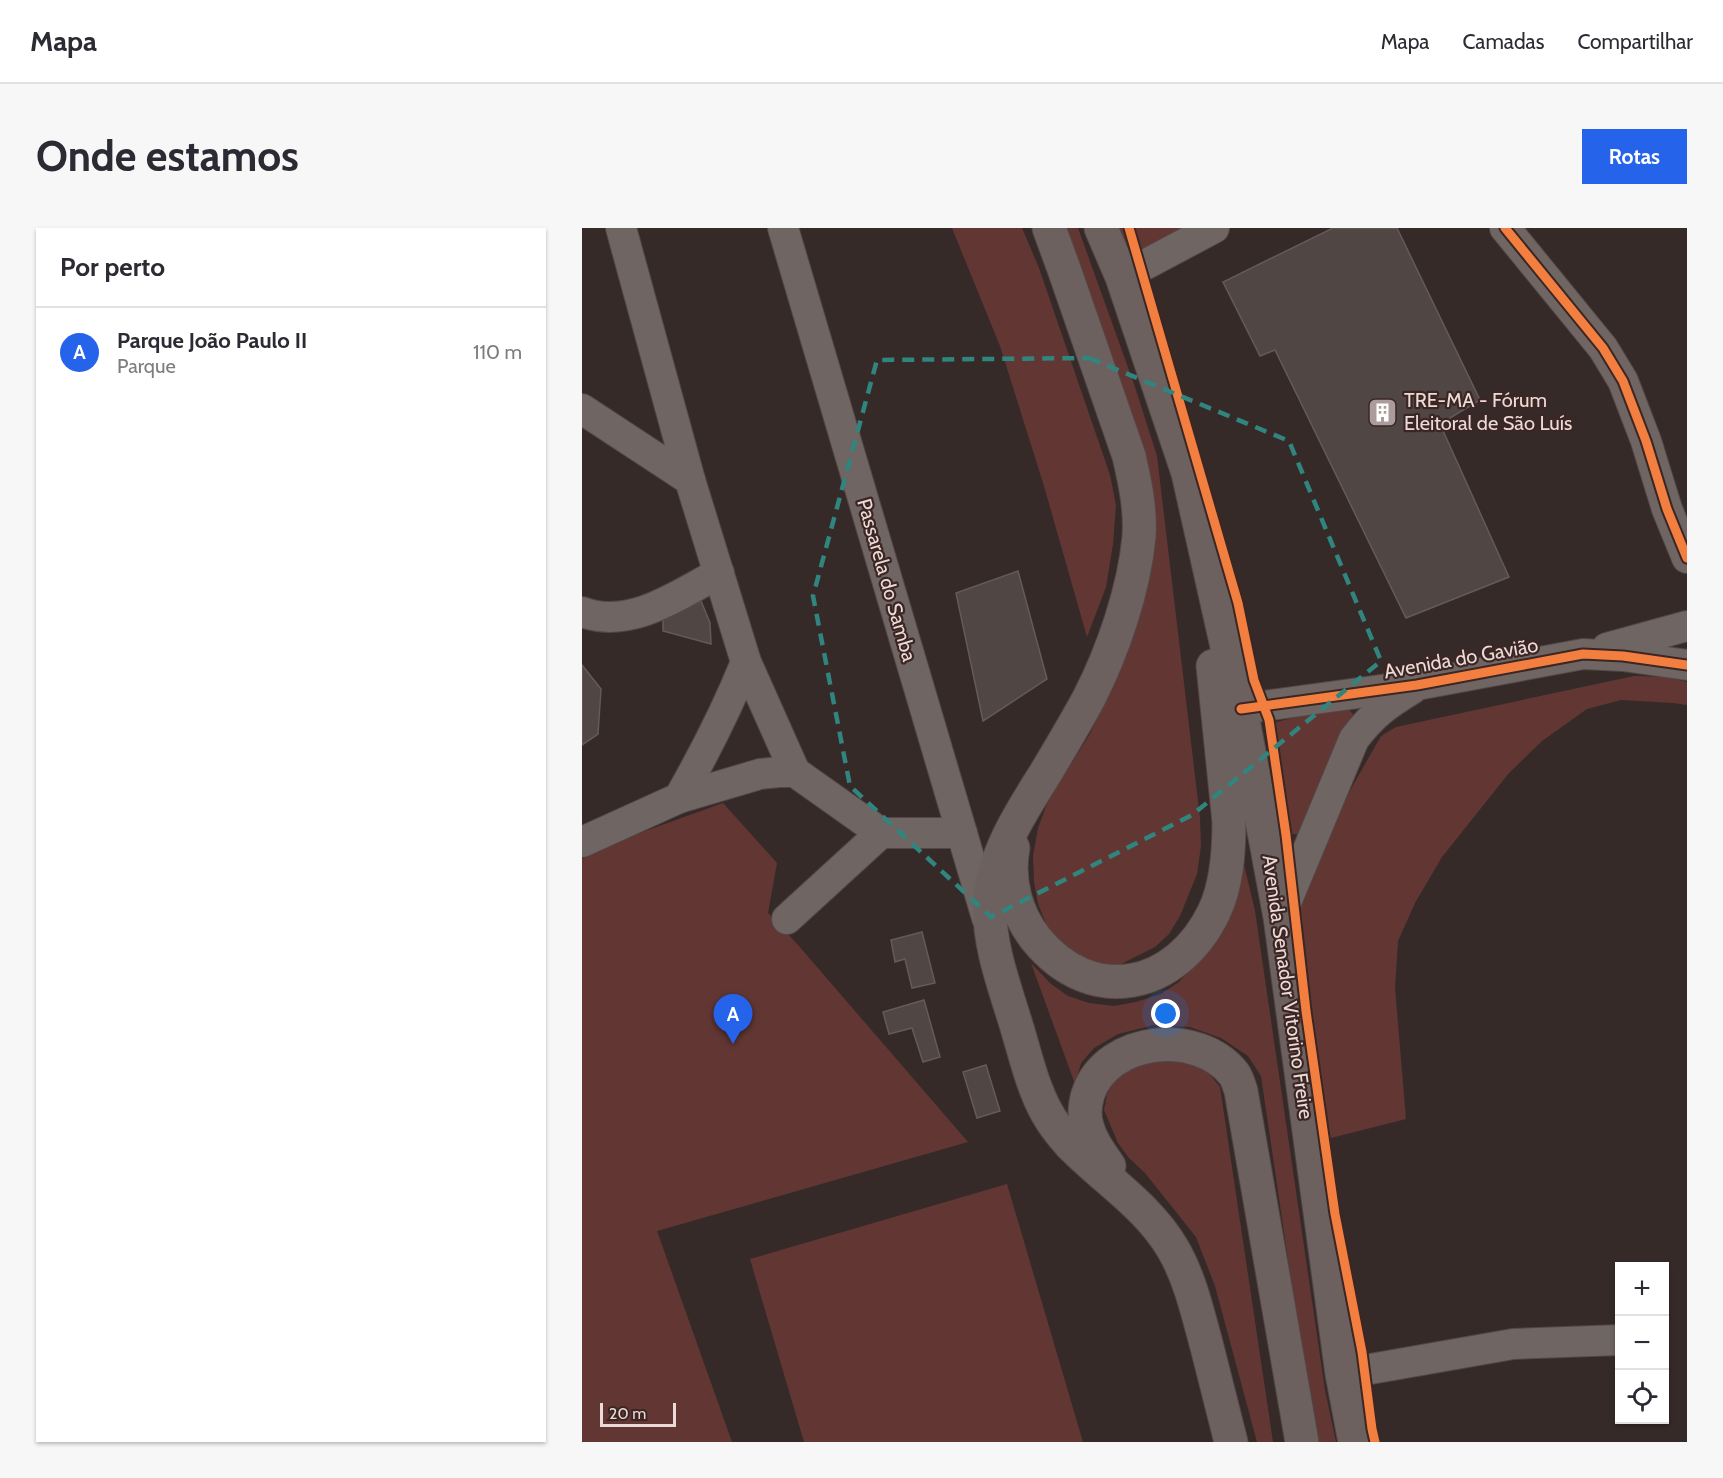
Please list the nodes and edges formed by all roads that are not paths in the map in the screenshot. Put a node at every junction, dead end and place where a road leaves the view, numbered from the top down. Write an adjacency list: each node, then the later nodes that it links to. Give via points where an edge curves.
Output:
1 (621, 228): 9 (street)
2 (783, 228): 25 (street, Passarela do Samba)
3 (1048, 228): 22 (main road, via 1129,456 1139,535 1128,592 1107,658 1076,723)
4 (1101, 228): 7 (main road, Avenida Senador Vitorino Freire)
5 (1214, 228): 7 (street)
6 (1505, 228): 10 (street, via 1603,348 1623,381)
7 (1122, 277): 11 (main road, Avenida Senador Vitorino Freire, via 1188,473)
8 (582, 409): 9 (street)
9 (690, 480): 13 (street)
10 (1677, 508): 12 (street)
11 (1199, 524): 20 (main road, Avenida Senador Vitorino Freire); 22 (main road, via 1230,846 1215,910 1192,945 1163,969 1128,981 1091,978 1049,954 1020,913 1011,873 1015,840)
12 (1687, 558)
13 (719, 573): 14 (street, via 631,615 595,617); 17 (street)
14 (582, 612)
15 (1687, 626): 16 (street)
16 (1584, 654): 18 (street, Avenida do Gavião); 19 (street, Avenida do Gavião)
17 (746, 662): 21 (street); 23 (street)
18 (1687, 665)
19 (1417, 685): 20 (street, Avenida do Gavião); 27 (street, Avenida do Gavião, via 1383,707 1354,739)
20 (1241, 709): 27 (main road, Avenida Senador Vitorino Freire)
21 (795, 772): 23 (street, via 760,774); 24 (street)
22 (1031, 796): 29 (main road, via 995,868)
23 (679, 798): 26 (street)
24 (881, 833): 25 (street); 28 (street)
25 (962, 833): 29 (street, Passarela do Samba)
26 (582, 842)
27 (1280, 917): 32 (main road, Avenida Senador Vitorino Freire)
28 (787, 919)
29 (991, 931): 30 (main road, via 1031,1074 1046,1111 1069,1142)
30 (1135, 1202): 33 (main road, via 1161,1231 1183,1269); 34 (main road, via 1092,1140 1086,1124 1085,1109 1092,1084 1120,1055 1136,1050 1173,1044 1210,1053 1235,1076 1241,1090)
31 (1615, 1340): 32 (street, via 1513,1344)
32 (1342, 1374): 35 (main road, Avenida Senador Vitorino Freire)
33 (1231, 1442)
34 (1302, 1442)
35 (1355, 1442)

